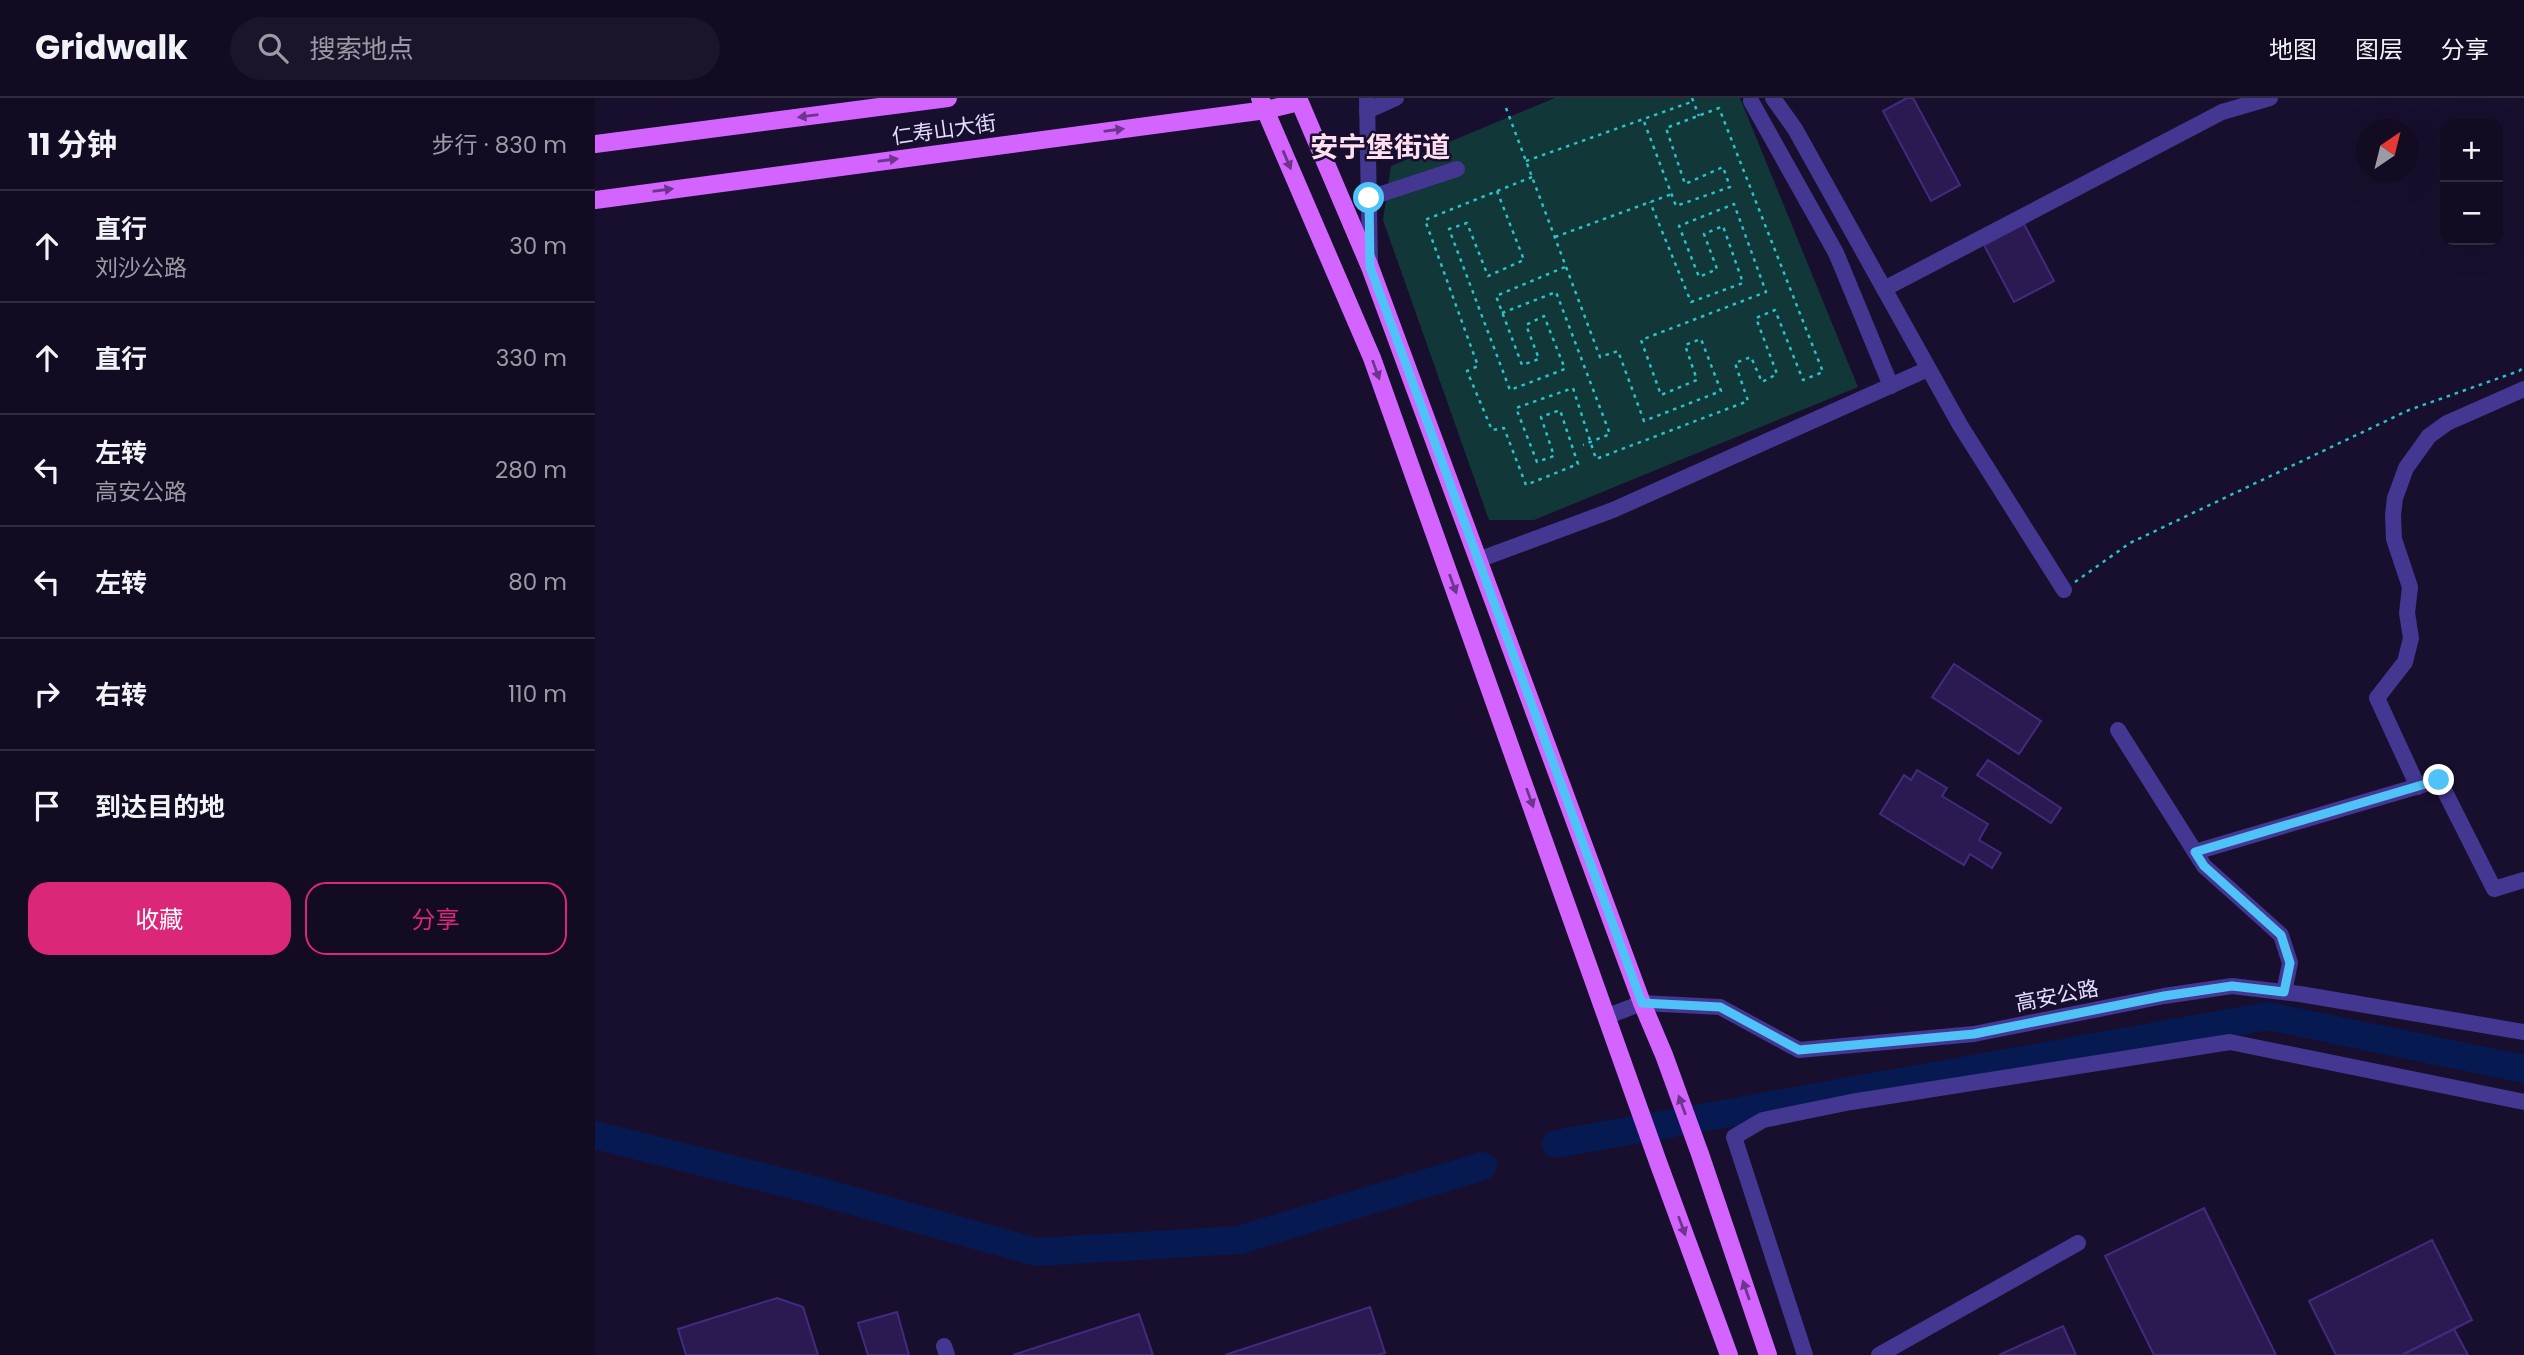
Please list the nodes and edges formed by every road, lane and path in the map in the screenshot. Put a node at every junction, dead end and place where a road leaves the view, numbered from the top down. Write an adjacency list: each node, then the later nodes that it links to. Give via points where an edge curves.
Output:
1 (948, 98): 13 (main road, 仁寿山大街, one-way to 13)
2 (1396, 98): 9 (street)
3 (1773, 98): 25 (street)
4 (2270, 98): 25 (street, via 2222,112)
5 (1298, 100): 8 (main road, 仁寿山大街); 23 (main road)
6 (1693, 100): 11 (path); 12 (path)
7 (1751, 101): 29 (street, via 1836,253)
8 (1263, 104): 20 (main road, 仁寿山大街, one-way to 8); 41 (main road, one-way to 41, via 1372,358)
9 (1367, 105): 19 (street)
10 (1506, 108): 14 (path)
11 (1699, 116): 18 (path, via 1666,128 1685,184 1723,167 1730,187 1676,206); 31 (path, via 1719,108 1823,372 1803,380 1775,310 1756,318 1777,374 1762,382 1751,357 1735,363 1748,401 1596,459)
12 (1643, 120): 14 (path); 18 (path)
13 (595, 144)
14 (1526, 162): 16 (path)
15 (1457, 169): 19 (street)
16 (1532, 177): 17 (path); 22 (path)
17 (1497, 191): 26 (path, via 1524,261 1488,275 1467,223 1449,229 1510,390 1565,369 1545,316 1526,325 1539,359 1522,365); 31 (path, via 1425,220 1478,366 1467,371 1492,430 1504,428 1526,485 1578,464 1560,410 1541,417 1554,456 1537,462 1517,408 1573,388)
18 (1672, 194): 21 (path)
19 (1369, 198): 23 (street)
20 (595, 200)
21 (1650, 202): 22 (path); 24 (path, via 1691,302 1743,283 1723,226 1704,234 1717,269 1699,277 1679,226 1734,204 1766,292 1641,340 1661,395 1697,380 1685,345 1701,340 1721,391 1644,421 1618,351 1600,358)
22 (1555, 237): 24 (path)
23 (1370, 267): 33 (main road)
24 (1566, 267): 26 (path, via 1496,296)
25 (1884, 289): 28 (street)
26 (1502, 313): 31 (path, via 1556,292 1610,434)
27 (2524, 367): 34 (path, via 2409,410 2142,537)
28 (1929, 369): 29 (street); 34 (street)
29 (1891, 386): 33 (street, via 1613,510)
30 (2524, 389): 36 (street, via 2447,422 2429,436 2406,468 2395,498 2394,539 2410,587 2407,613 2411,638 2405,662 2377,698)
31 (1590, 442): 32 (path)
32 (1583, 445)
33 (1478, 561): 40 (main road)
34 (2064, 590)
35 (2117, 730): 37 (street)
36 (2418, 787): 37 (street); 38 (street, via 2439,780 2494,889)
37 (2195, 852): 39 (street, via 2204,866 2281,935 2290,963)
38 (2524, 880)
39 (2284, 992): 40 (street, 高安公路, via 2232,986 1974,1034 1799,1050 1720,1007); 42 (street, 高安公路)
40 (1642, 1003): 41 (street, 高安公路); 46 (main road, one-way to 40, via 1700,1154)
41 (1608, 1016): 45 (main road, one-way to 45)
42 (2524, 1032)
43 (2524, 1102): 47 (street, via 2231,1042 1763,1119 1734,1137)
44 (2078, 1243): 48 (street)
45 (1729, 1355)
46 (1768, 1355)
47 (1805, 1355)
48 (1879, 1355)

